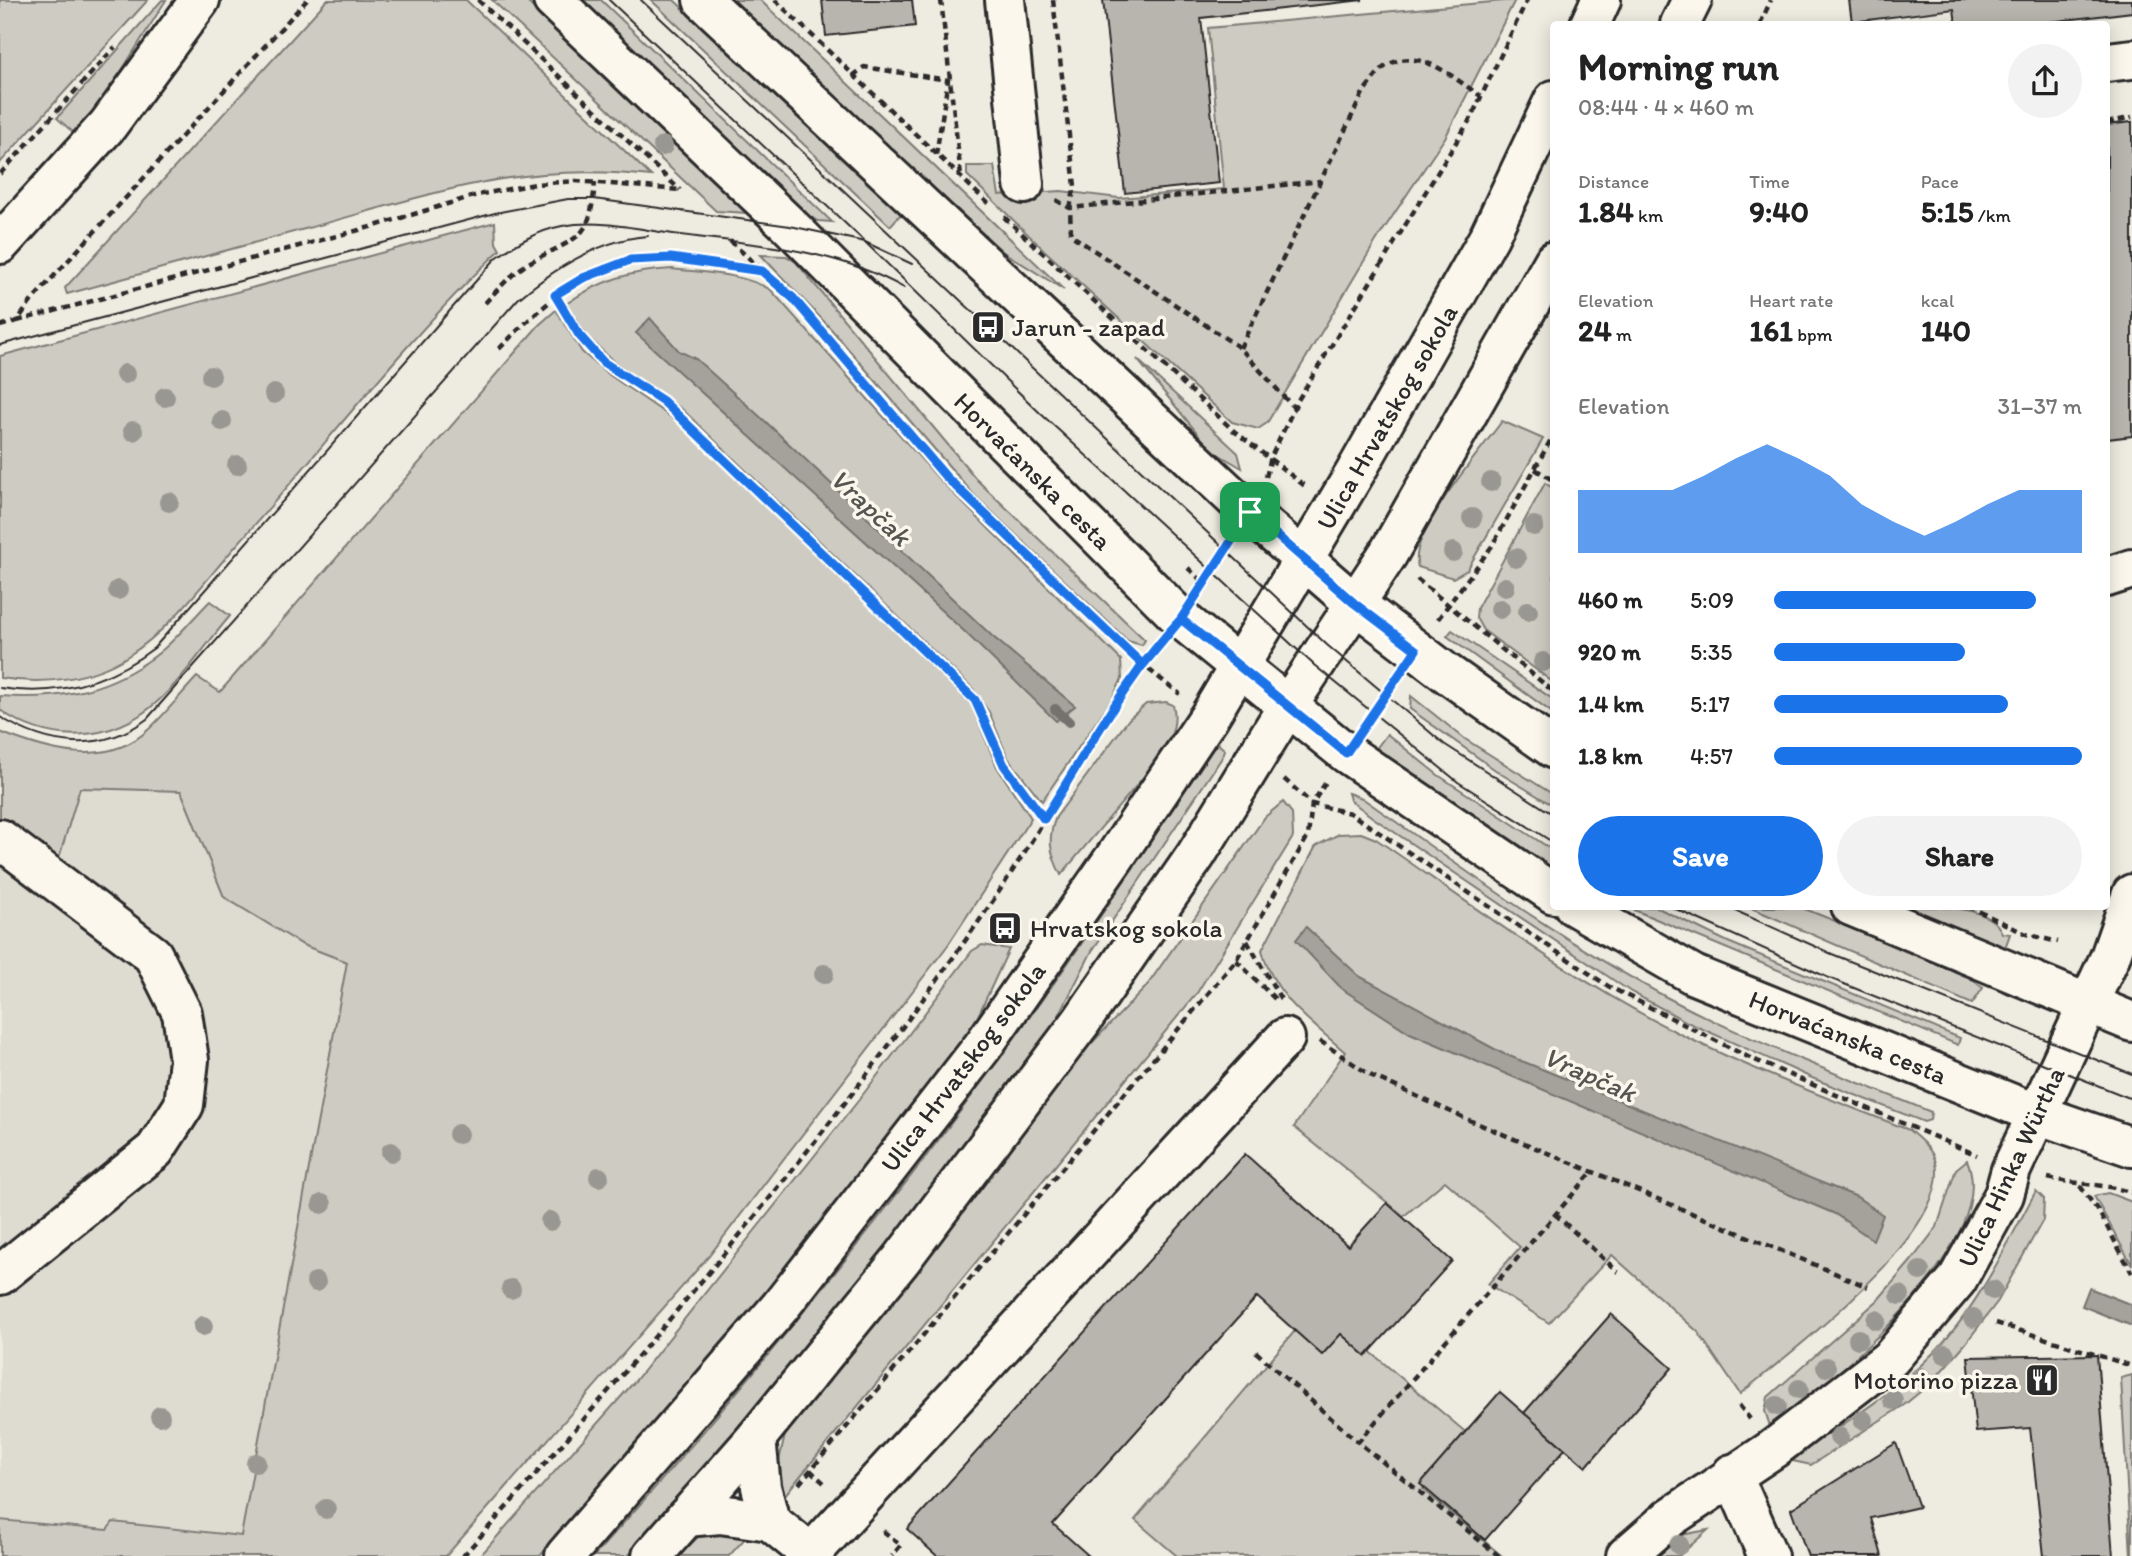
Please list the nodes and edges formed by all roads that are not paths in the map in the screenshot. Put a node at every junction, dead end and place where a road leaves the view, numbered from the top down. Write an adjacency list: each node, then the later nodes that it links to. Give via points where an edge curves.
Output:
1 (200, 0): 13 (street, via 108,125)
2 (554, 0): 19 (street, Horvaćanska cesta, via 790,226 1181,619)
3 (703, 0): 15 (street)
4 (1005, 0): 12 (street)
5 (1601, 0): 7 (street)
6 (1692, 0): 8 (street)
7 (1591, 21)
8 (1682, 21)
9 (2132, 59): 10 (street)
10 (2110, 62)
11 (1550, 108): 15 (street, Ulica Hrvatskog sokola, via 1489,237)
12 (1024, 184)
13 (0, 244)
14 (1550, 268): 18 (street, via 1388,554)
15 (1304, 560): 18 (street); 19 (street, Ulica Hrvatskog sokola)
16 (2132, 569): 17 (street)
17 (2110, 575)
18 (1354, 603): 20 (street); 21 (street)
19 (1239, 668): 20 (street, Horvaćanska cesta); 38 (street, Ulica Hrvatskog sokola, via 1115,858 983,1046 780,1307)
20 (1287, 707): 23 (street, Horvaćanska cesta, via 1346,753); 33 (street, via 1196,855 1081,1022 901,1261)
21 (1550, 746)
22 (0, 839): 32 (street, via 153,955 182,1013 189,1060 184,1105 155,1150)
23 (1550, 891)
24 (2132, 894): 27 (street, Ulica Hinka Würtha)
25 (1581, 910): 30 (street, Horvaćanska cesta, via 1694,975)
26 (1861, 910): 27 (street)
27 (2087, 1004): 28 (street); 30 (street, Ulica Hinka Würtha)
28 (2132, 1022)
29 (1298, 1036): 37 (street)
30 (2037, 1114): 31 (street, Horvaćanska cesta); 34 (street, Ulica Hinka Würtha, via 2004,1195 1957,1280 1925,1321 1861,1384)
31 (2132, 1147)
32 (0, 1275)
33 (756, 1438): 35 (street); 36 (street)
34 (1732, 1474): 40 (street, Ulica Hinka Würtha); 41 (street)
35 (687, 1517): 36 (street, via 720,1514); 39 (street)
36 (770, 1521): 37 (street)
37 (811, 1555)
38 (565, 1556)
39 (652, 1556)
40 (1626, 1556)
41 (1768, 1556)

